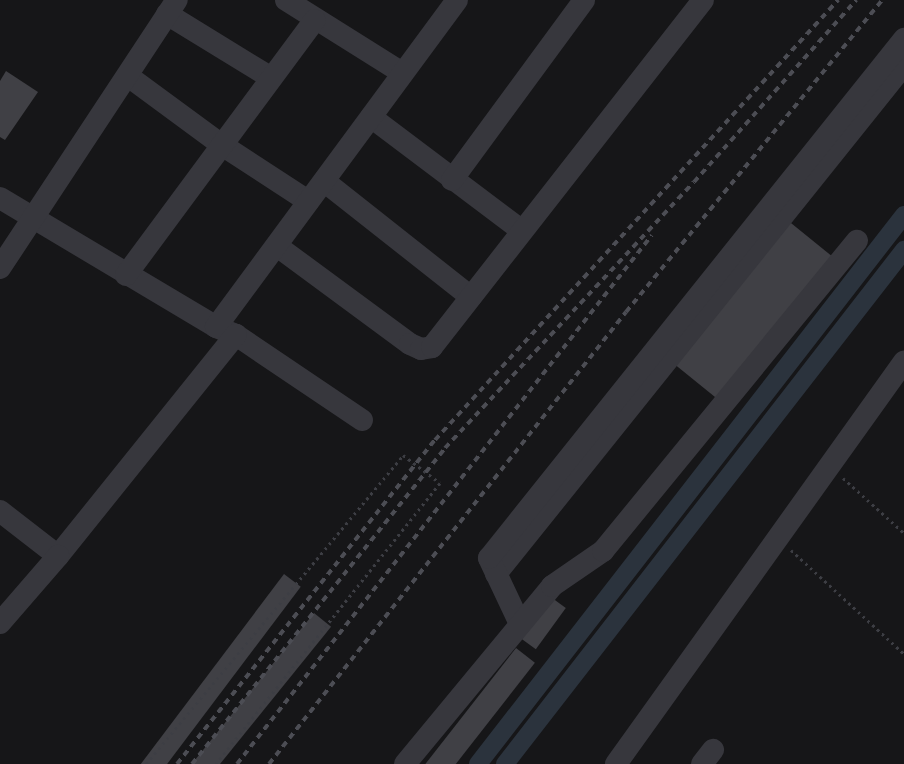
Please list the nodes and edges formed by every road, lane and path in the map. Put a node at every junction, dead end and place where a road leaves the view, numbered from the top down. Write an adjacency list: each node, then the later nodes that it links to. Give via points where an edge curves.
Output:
1 (286, 0): 6 (street)
2 (584, 0): 14 (street)
3 (703, 0): 19 (street)
4 (449, 3): 9 (street)
5 (172, 7): 10 (street); 11 (street)
6 (315, 20): 9 (street); 11 (street)
7 (904, 39): 33 (street, via 489,558)
8 (904, 65): 33 (street)
9 (402, 72): 12 (street)
10 (128, 76): 13 (street); 18 (street)
11 (270, 77): 13 (street)
12 (371, 116): 14 (street); 15 (street)
13 (222, 145): 17 (street); 23 (street)
14 (452, 180): 19 (street)
15 (324, 181): 17 (street); 24 (street)
16 (0, 198): 18 (street)
17 (308, 201): 21 (street)
18 (34, 218): 22 (street); 23 (street)
19 (521, 230): 24 (street)
20 (857, 241): 35 (street, via 604,551 552,586)
21 (277, 246): 24 (street, via 421,349 432,347); 25 (street)
22 (0, 268)
23 (126, 276): 25 (street)
24 (471, 297)
25 (226, 331): 27 (street); 32 (street)
26 (904, 361): 28 (street)
27 (362, 420)
28 (829, 466): 30 (path); 31 (street)
29 (0, 511): 32 (street)
30 (904, 533)
31 (778, 538): 36 (path); 40 (street)
32 (58, 556): 34 (street)
33 (496, 574): 35 (street)
34 (0, 623)
35 (520, 624): 39 (street)
36 (904, 654)
37 (146, 764): 38 (path, via 403,455 440,483)
38 (216, 764)
39 (405, 764)
40 (616, 764)

